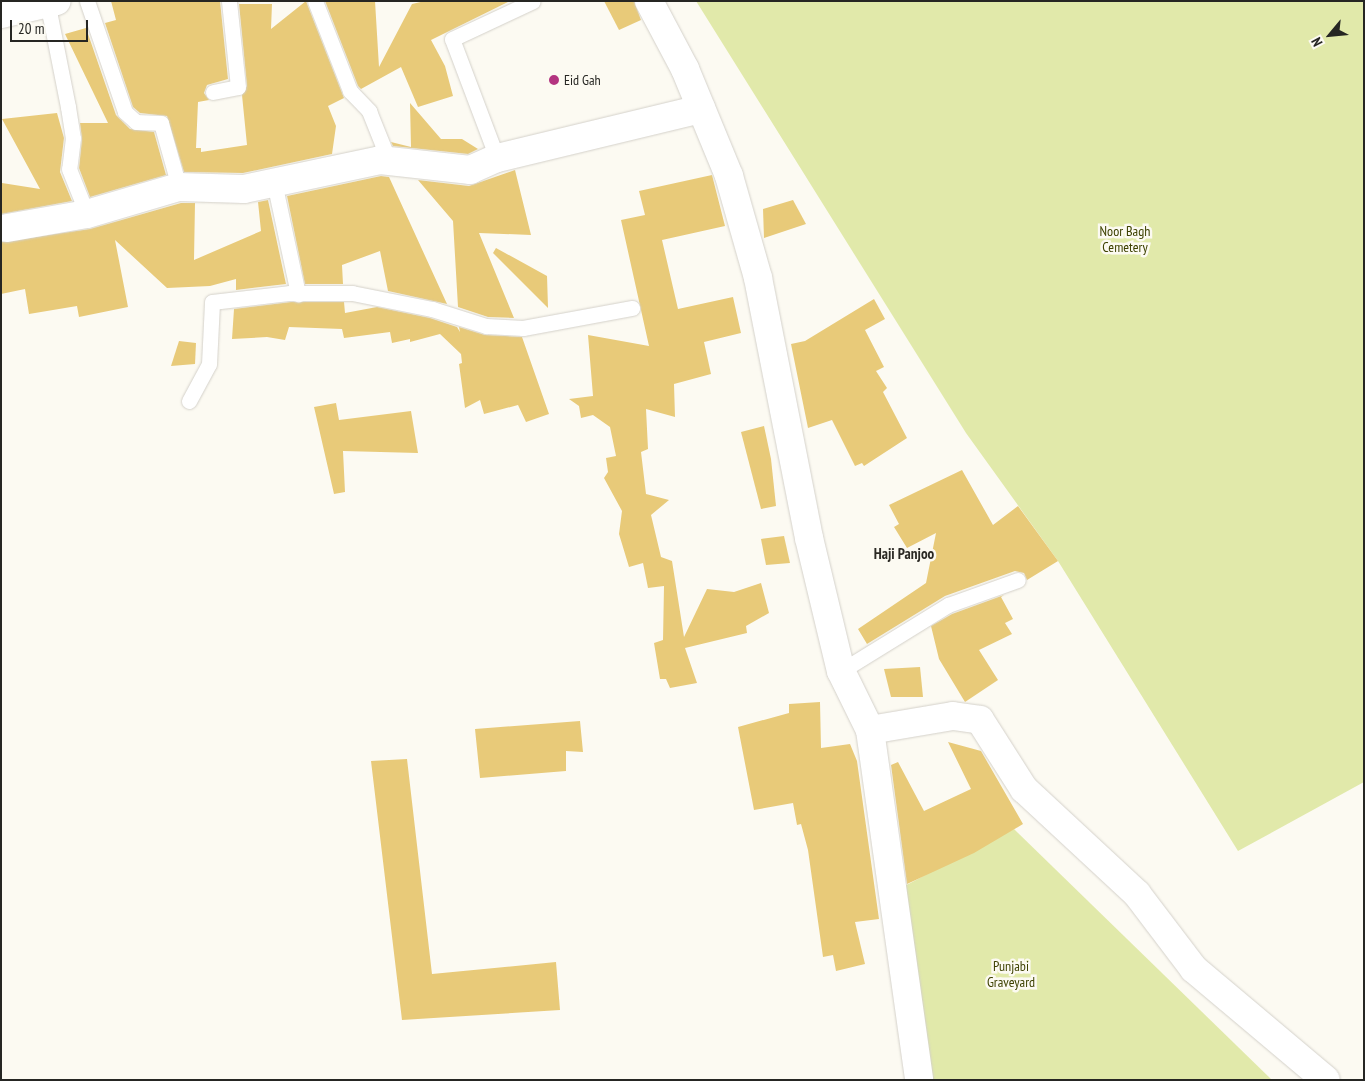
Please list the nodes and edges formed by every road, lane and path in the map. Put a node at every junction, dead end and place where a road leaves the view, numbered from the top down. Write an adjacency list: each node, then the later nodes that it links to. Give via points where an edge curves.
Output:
1 (87, 1): 13 (lane, via 125,112 136,122 161,124)
2 (229, 1): 8 (lane, via 238,88)
3 (315, 1): 11 (lane, via 350,92 369,111)
4 (533, 1): 10 (lane, via 452,39)
5 (649, 1): 9 (street, via 685,69)
6 (51, 3): 7 (street); 14 (lane, via 50,16 73,138 69,169)
7 (1, 14)
8 (213, 92)
9 (701, 109): 10 (street); 20 (street, via 729,176 758,278 809,538)
10 (497, 158): 11 (street, via 470,170)
11 (389, 161): 12 (street)
12 (274, 182): 13 (street, via 244,189); 16 (lane)
13 (179, 187): 14 (street)
14 (87, 214): 15 (street)
15 (7, 228)
16 (298, 294): 17 (lane, via 352,293 432,310 486,326 523,328); 18 (lane, via 212,302 209,364)
17 (632, 308)
18 (188, 402)
19 (1018, 580): 20 (lane, via 948,605)
20 (842, 671): 21 (street)
21 (870, 730): 22 (street); 23 (street, via 953,716 980,720 1024,790 1137,894 1194,969)
22 (919, 1080)
23 (1326, 1080)

